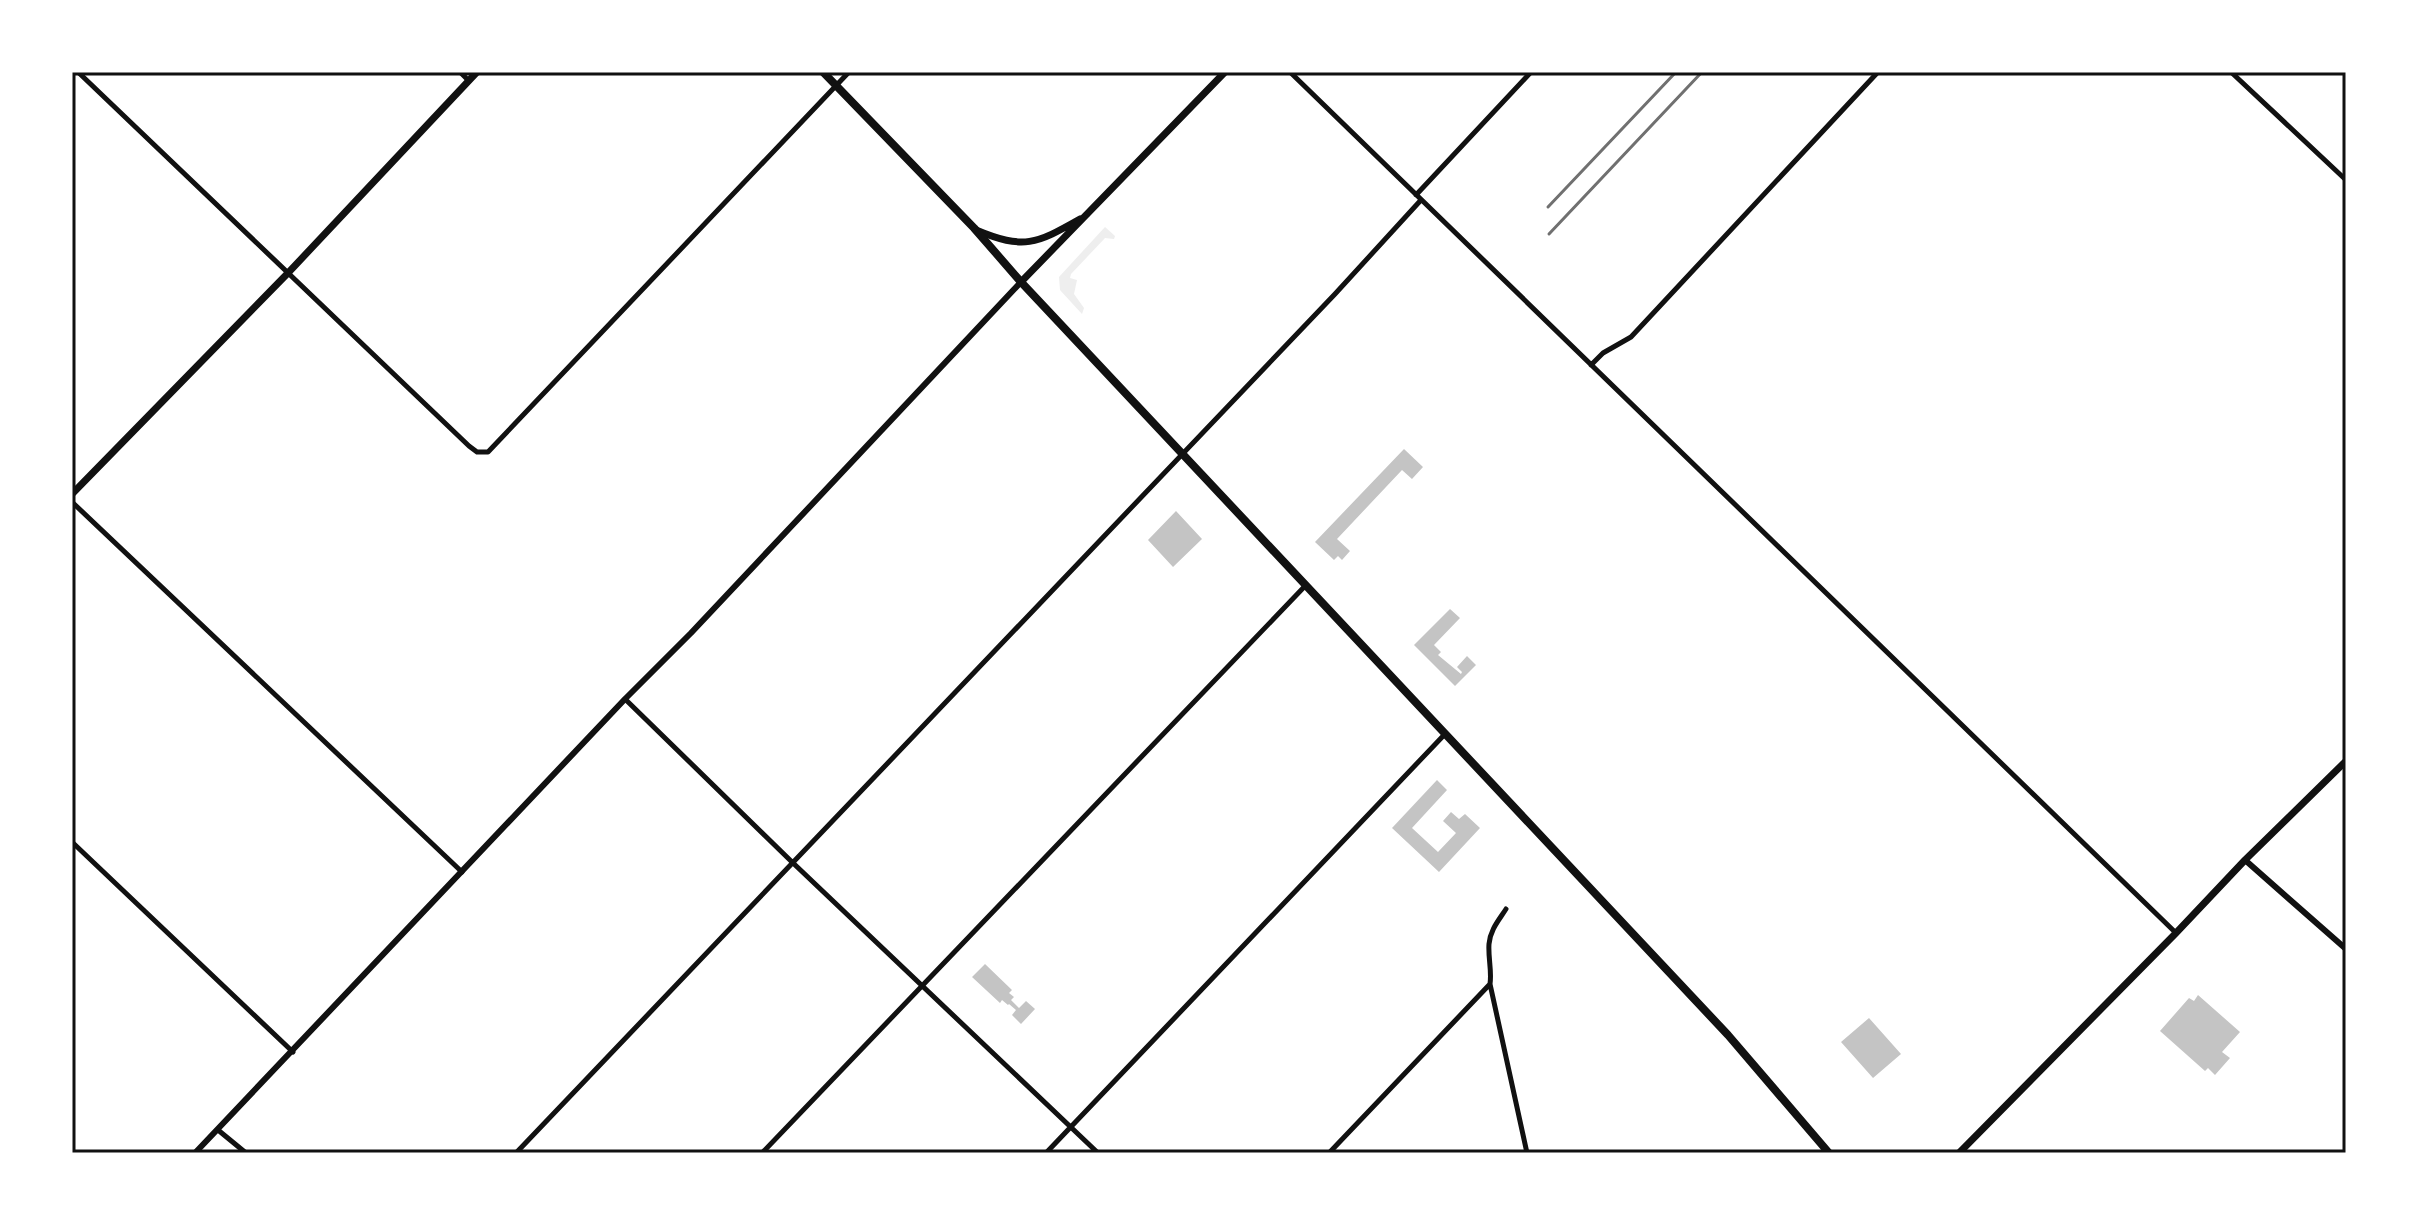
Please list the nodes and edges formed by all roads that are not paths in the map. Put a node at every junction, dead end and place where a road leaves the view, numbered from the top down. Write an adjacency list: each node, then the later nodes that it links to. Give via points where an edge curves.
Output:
1 (78, 72): 17 (street)
2 (460, 72): 11 (street)
3 (477, 72): 11 (main road)
4 (823, 72): 12 (highway)
5 (849, 72): 12 (street)
6 (1225, 72): 15 (main road)
7 (1290, 72): 14 (street)
8 (1531, 72): 14 (street)
9 (1878, 72): 19 (street, via 1631,337)
10 (2231, 72): 13 (street)
11 (469, 81): 17 (main road)
12 (836, 86): 16 (highway); 17 (street, via 488,452 469,446)
13 (2346, 180)
14 (1419, 197): 19 (street); 20 (street, via 1335,294)
15 (1089, 214): 16 (main road, via 1039,241 999,239); 18 (main road)
16 (974, 228): 18 (highway)
17 (288, 273): 21 (main road)
18 (1021, 282): 20 (highway); 24 (street)
19 (1591, 365): 32 (street)
20 (1182, 453): 23 (highway); 29 (street)
21 (72, 494)
22 (72, 502): 30 (street)
23 (1306, 585): 25 (highway); 35 (street)
24 (625, 699): 29 (street); 30 (street)
25 (1446, 734): 37 (street); 47 (highway, via 1728,1035)
26 (2346, 761): 28 (main road)
27 (72, 842): 36 (street)
28 (2245, 860): 32 (main road); 33 (street)
29 (792, 862): 35 (street); 41 (street)
30 (462, 872): 36 (street)
31 (1506, 909): 34 (street, via 1489,945)
32 (2176, 933): 48 (main road)
33 (2346, 949)
34 (1490, 984): 45 (street); 46 (street)
35 (922, 985): 37 (street); 42 (street)
36 (293, 1052): 38 (street)
37 (1071, 1128): 43 (street); 44 (street)
38 (218, 1130): 39 (street); 40 (street)
39 (195, 1153)
40 (246, 1153)
41 (516, 1153)
42 (762, 1153)
43 (1046, 1153)
44 (1098, 1153)
45 (1329, 1153)
46 (1527, 1153)
47 (1829, 1153)
48 (1959, 1153)

